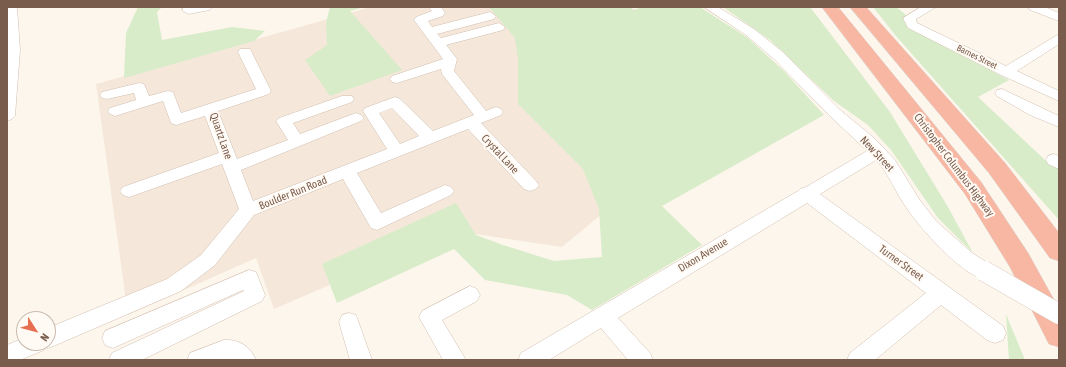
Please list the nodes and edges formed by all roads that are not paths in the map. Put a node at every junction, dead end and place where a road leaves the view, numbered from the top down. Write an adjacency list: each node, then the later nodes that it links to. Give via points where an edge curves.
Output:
1 (206, 7): 7 (street)
2 (435, 7): 13 (street, Crystal Lane, via 439,13 420,20)
3 (710, 7): 34 (street, New Street, via 750,32 779,56)
4 (830, 7): 51 (highway, Christopher Columbus Highway, via 972,188 1020,260)
5 (858, 7): 42 (highway, via 997,168)
6 (1034, 7): 11 (street)
7 (188, 10)
8 (916, 10): 18 (street, Barnes Street, via 909,21 916,28)
9 (10, 11): 27 (street, via 13,50)
10 (490, 16): 13 (street)
11 (1059, 17)
12 (499, 27): 15 (street)
13 (429, 32): 15 (street, Crystal Lane)
14 (1059, 38): 18 (street)
15 (437, 43): 17 (street, Crystal Lane, via 450,59)
16 (246, 52): 25 (street, Quartz Lane, via 264,91)
17 (449, 62): 19 (street); 28 (street, Crystal Lane, via 448,71)
18 (1006, 72): 22 (street, Barnes Street)
19 (397, 79)
20 (1002, 93): 30 (street)
21 (107, 95): 24 (street, via 139,87)
22 (1059, 97)
23 (347, 99): 32 (street, via 284,122)
24 (144, 102): 25 (street, via 168,95 176,120); 26 (street)
25 (210, 110): 35 (street, Quartz Lane)
26 (115, 111)
27 (7, 116)
28 (483, 117): 31 (street, Boulder Run Road); 37 (street, Crystal Lane)
29 (356, 118): 32 (street)
30 (1059, 122)
31 (430, 138): 33 (street, Boulder Run Road); 33 (street, via 395,102 370,111)
32 (297, 142): 35 (street)
33 (397, 151): 36 (street, Boulder Run Road)
34 (878, 152): 40 (street, Dixon Avenue); 46 (street, New Street, bridge, via 889,164 930,226 965,258 984,272)
35 (230, 162): 38 (street); 41 (street, Quartz Lane)
36 (346, 171): 39 (street, via 377,223); 41 (street, Boulder Run Road)
37 (530, 185)
38 (129, 191)
39 (445, 191)
40 (806, 193): 43 (street, Turner Street); 47 (street, Dixon Avenue)
41 (248, 210): 45 (street, Boulder Run Road, via 208,260 174,285)
42 (1059, 251)
43 (941, 293): 49 (street, Turner Street); 62 (street)
44 (470, 295): 59 (street, via 429,318)
45 (107, 313): 50 (street, Boulder Run Road); 52 (street)
46 (1059, 314)
47 (604, 316): 60 (street, Dixon Avenue); 61 (street)
48 (349, 322): 58 (street)
49 (995, 333)
50 (56, 335)
51 (1059, 335)
52 (113, 338): 56 (street); 56 (street, via 249,278 255,295)
53 (17, 351): 54 (street)
54 (7, 355)
55 (204, 357): 57 (street, via 234,349)
56 (119, 360)
57 (245, 360)
58 (362, 360)
59 (455, 360)
60 (529, 360)
61 (642, 360)
62 (858, 360)

